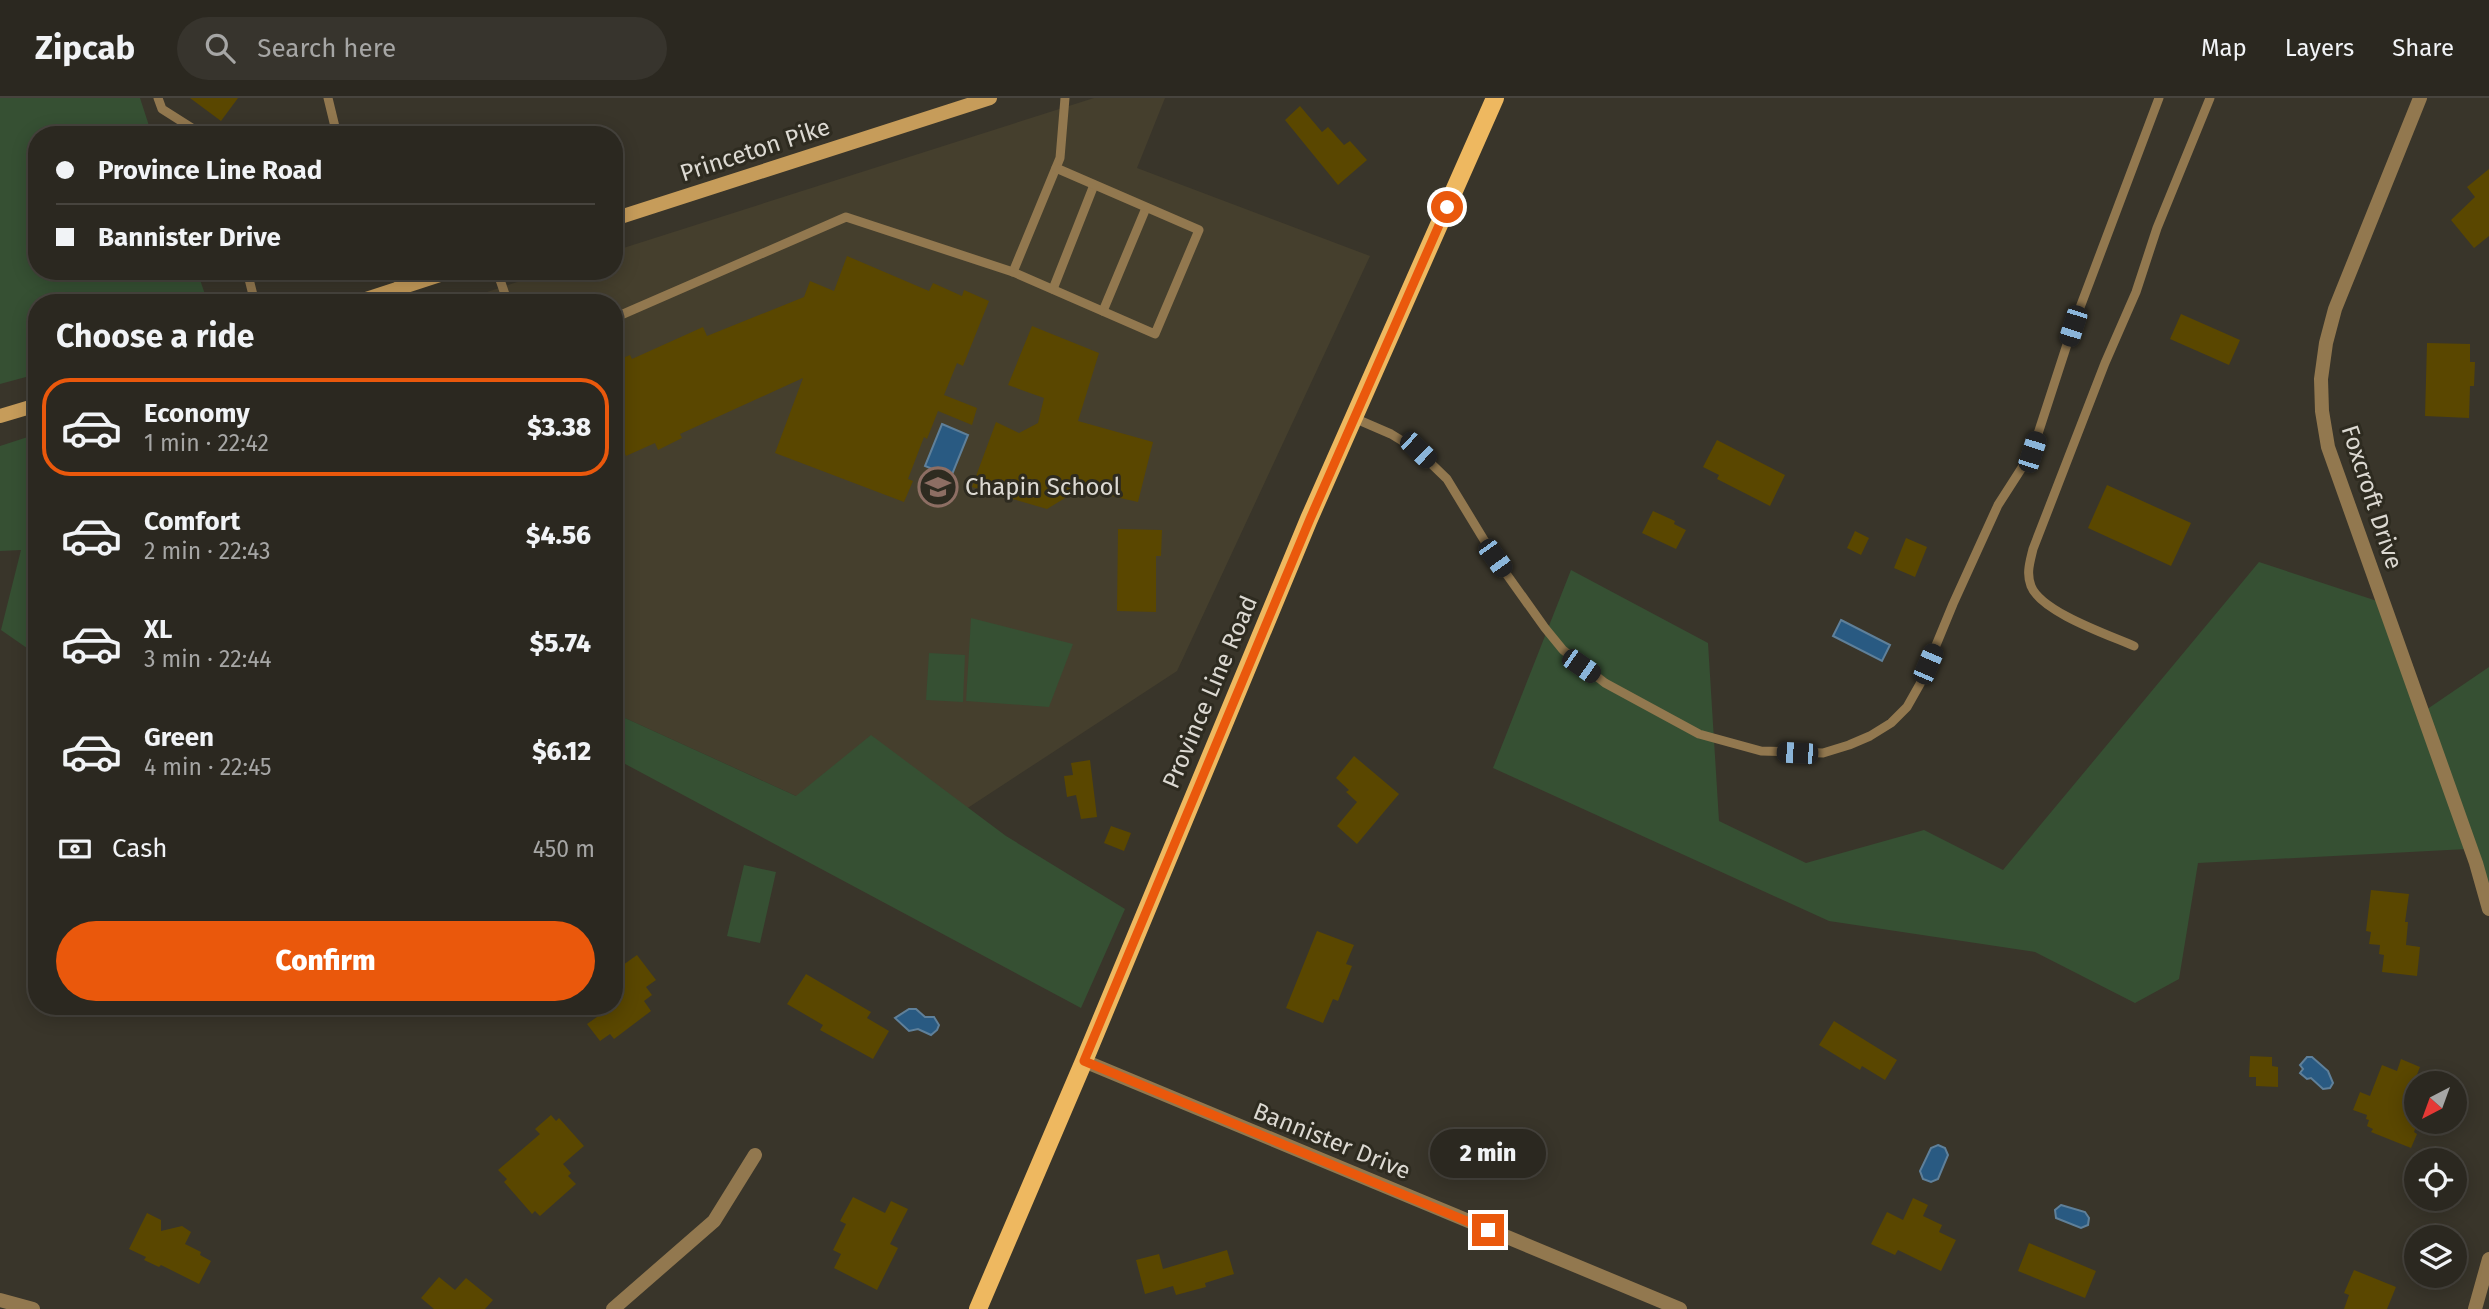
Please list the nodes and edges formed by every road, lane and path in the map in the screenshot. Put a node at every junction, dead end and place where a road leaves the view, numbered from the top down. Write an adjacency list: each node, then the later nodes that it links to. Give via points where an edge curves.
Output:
1 (158, 98): 9 (lane, via 162,109)
2 (328, 98): 10 (lane)
3 (990, 98): 14 (main road, Princeton Pike)
4 (1065, 98): 11 (lane)
5 (1495, 98): 25 (main road, Province Line Road)
6 (2159, 98): 25 (lane, via 2073,326 2032,452 1998,505 1907,706 1891,723 1849,745 1823,753 1761,751 1699,734 1605,683 1563,650 1545,628 1447,479 1418,450)
7 (2210, 98): 26 (lane, via 2028,569 2031,587 2060,614)
8 (2420, 98): 27 (street, Foxcroft Drive, via 2335,309 2324,353 2322,411 2328,447)
9 (189, 126)
10 (335, 126)
11 (1056, 168): 12 (lane); 15 (lane)
12 (1094, 185): 13 (lane); 19 (lane)
13 (1146, 208): 21 (lane); 21 (lane, via 1199,230 1155,334)
14 (623, 216)
15 (1013, 272): 19 (lane); 22 (lane, via 846,217)
16 (398, 280): 18 (lane)
17 (424, 280): 18 (main road)
18 (400, 288): 20 (main road)
19 (1053, 289): 21 (lane)
20 (382, 294)
21 (1103, 311)
22 (623, 314)
23 (28, 408): 24 (main road)
24 (0, 416)
25 (1354, 418): 28 (main road, Province Line Road)
26 (2134, 646)
27 (2489, 909)
28 (1084, 1061): 33 (street, Bannister Drive); 36 (main road, Province Line Road)
29 (755, 1155): 35 (street, via 714,1221)
30 (2489, 1259): 31 (street)
31 (2484, 1295): 38 (street)
32 (0, 1300): 34 (street)
33 (1651, 1304): 37 (street, Bannister Drive)
34 (33, 1309)
35 (613, 1309)
36 (978, 1309)
37 (1680, 1309)
38 (2475, 1309)

